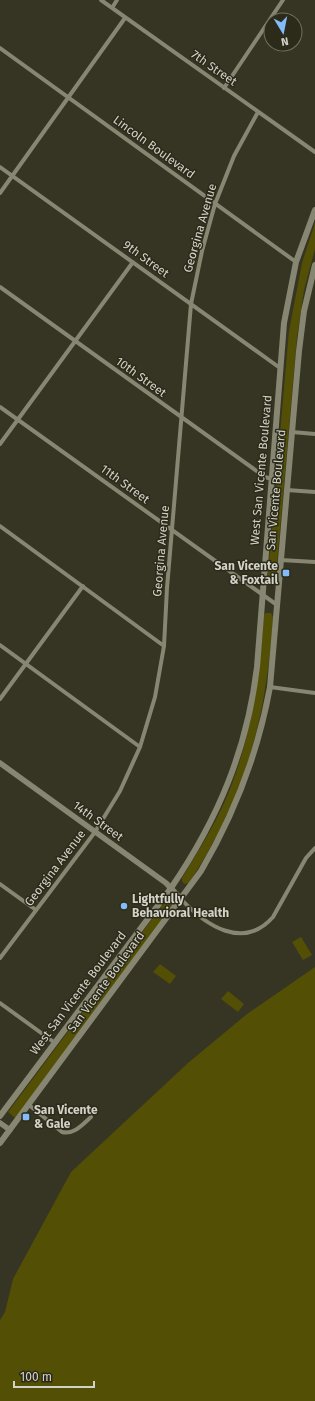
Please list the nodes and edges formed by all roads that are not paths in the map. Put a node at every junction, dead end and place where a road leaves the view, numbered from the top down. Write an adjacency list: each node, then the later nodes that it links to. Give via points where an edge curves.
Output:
1 (101, 0): 4 (street, 7th Street)
2 (118, 0): 4 (street)
3 (283, 0): 7 (street)
4 (112, 8): 5 (street, 7th Street)
5 (125, 18): 7 (street, 7th Street); 8 (street)
6 (0, 48): 8 (street, Lincoln Boulevard)
7 (224, 88): 9 (street, 7th Street)
8 (68, 97): 12 (street); 14 (street, Lincoln Boulevard)
9 (258, 112): 10 (street, 7th Street); 14 (street, Georgina Avenue, via 234,156)
10 (315, 152)
11 (0, 168): 12 (street, 9th Street)
12 (12, 176): 13 (street); 16 (street, 9th Street)
13 (0, 193)
14 (215, 204): 17 (street, Lincoln Boulevard); 20 (street, Georgina Avenue)
15 (315, 210): 17 (main road, West San Vicente Boulevard)
16 (133, 262): 20 (street, 9th Street); 21 (street)
17 (296, 262): 22 (main road, West San Vicente Boulevard, via 284,323)
18 (315, 265): 26 (main road, San Vicente Boulevard, via 298,351)
19 (0, 287): 21 (street, 10th Street)
20 (191, 304): 22 (street, 9th Street); 24 (street, Georgina Avenue)
21 (75, 341): 24 (street, 10th Street); 25 (street)
22 (280, 368): 29 (main road, West San Vicente Boulevard)
23 (0, 407): 25 (street, 11th Street)
24 (181, 418): 29 (street, 10th Street, via 265,477); 33 (street, Georgina Avenue)
25 (18, 420): 28 (street); 33 (street, 11th Street)
26 (292, 432): 27 (street); 30 (main road, San Vicente Boulevard)
27 (315, 434)
28 (0, 444)
29 (272, 478): 37 (main road, West San Vicente Boulevard)
30 (287, 490): 31 (street); 34 (main road, San Vicente Boulevard)
31 (315, 492)
32 (0, 526): 36 (street)
33 (172, 531): 37 (street, 11th Street); 40 (street, Georgina Avenue)
34 (281, 560): 35 (street); 38 (main road, San Vicente Boulevard)
35 (315, 562)
36 (83, 586): 40 (street); 41 (street)
37 (262, 592): 38 (street, 11th Street); 50 (main road, West San Vicente Boulevard, via 253,695 241,750 211,822 191,859)
38 (277, 605): 42 (main road, San Vicente Boulevard)
39 (0, 645): 41 (street)
40 (164, 646): 45 (street, Georgina Avenue, via 155,697)
41 (26, 663): 44 (street); 45 (street)
42 (270, 687): 43 (street); 51 (main road, San Vicente Boulevard, via 265,716 239,799 215,848)
43 (315, 693)
44 (0, 699)
45 (140, 746): 47 (street, Georgina Avenue, via 120,791)
46 (0, 763): 47 (street, 14th Street)
47 (95, 832): 50 (street, 14th Street); 52 (street, Georgina Avenue)
48 (315, 848): 51 (street, via 306,858 273,917 255,931 241,934 213,926)
49 (0, 884): 52 (street)
50 (171, 888): 51 (street, 14th Street); 55 (main road, West San Vicente Boulevard)
51 (181, 899): 56 (main road, San Vicente Boulevard)
52 (36, 910): 53 (street, Georgina Avenue)
53 (0, 958)
54 (0, 1003): 55 (street)
55 (55, 1043): 57 (main road, West San Vicente Boulevard)
56 (29, 1105): 58 (street, via 62,1132 67,1133 75,1131); 60 (main road, San Vicente Boulevard)
57 (0, 1116)
58 (91, 1117)
59 (0, 1123): 60 (street)
60 (10, 1130): 61 (main road, San Vicente Boulevard)
61 (0, 1142)

